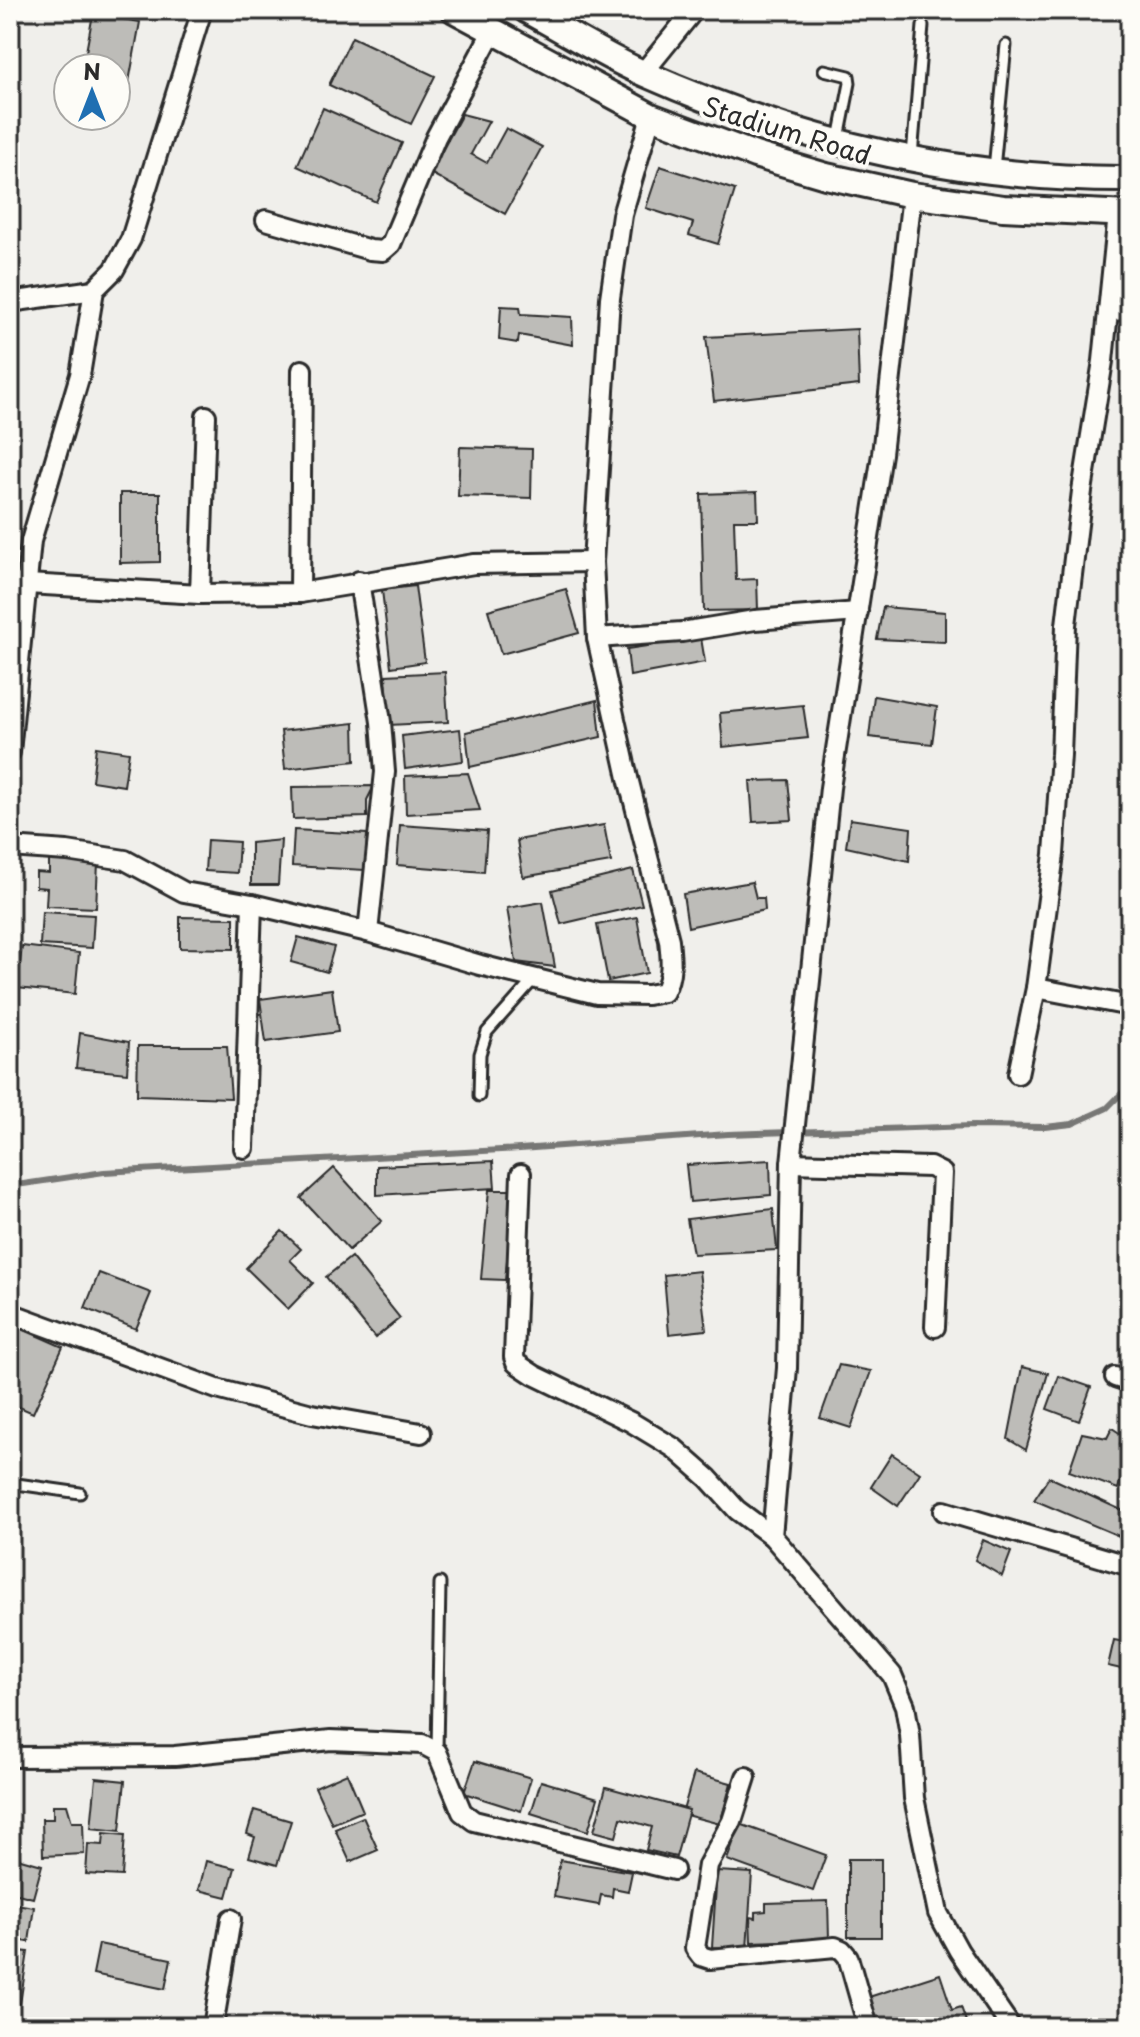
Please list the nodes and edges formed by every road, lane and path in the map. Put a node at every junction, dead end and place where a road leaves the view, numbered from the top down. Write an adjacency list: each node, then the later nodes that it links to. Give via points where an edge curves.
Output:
1 (202, 10): 20 (street, via 131,239 114,270)
2 (454, 10): 6 (main road, Stadium Road)
3 (526, 10): 9 (main road, Stadium Road)
4 (694, 10): 9 (street)
5 (923, 26): 14 (lane)
6 (492, 32): 10 (main road, Stadium Road); 19 (street, via 436,137 391,244 383,251)
7 (1006, 45): 15 (lane)
8 (824, 70): 12 (lane, via 849,76)
9 (643, 73): 11 (main road, Stadium Road)
10 (651, 116): 13 (main road, Stadium Road); 26 (street, via 622,215 610,298)
11 (769, 121): 12 (main road, Stadium Road); 13 (main road)
12 (838, 142): 14 (main road, Stadium Road)
13 (755, 155): 17 (main road, Stadium Road)
14 (912, 160): 15 (main road, Stadium Road)
15 (994, 172): 16 (main road, Stadium Road)
16 (1130, 179)
17 (912, 195): 18 (main road, Stadium Road, via 1003,208); 31 (street)
18 (1124, 214): 23 (street)
19 (266, 220)
20 (94, 290): 21 (street); 28 (street, via 80,375)
21 (10, 302)
22 (1130, 310): 23 (street)
23 (1108, 311): 38 (street, via 1066,625 1055,840)
24 (302, 370): 29 (street)
25 (206, 416): 30 (street)
26 (593, 562): 27 (street, via 474,564); 32 (street)
27 (359, 581): 29 (street); 36 (street, via 385,772)
28 (18, 583): 30 (street); 33 (street)
29 (300, 593): 30 (street)
30 (200, 594)
31 (858, 612): 32 (street); 43 (street, via 830,788)
32 (597, 638): 37 (street, via 669,940 670,979 660,994 622,995)
33 (10, 752)
34 (10, 847): 35 (street, via 125,860 184,892)
35 (252, 904): 36 (street); 42 (street)
36 (368, 932): 37 (street)
37 (535, 978): 41 (lane, via 482,1042)
38 (1036, 988): 39 (street); 40 (street)
39 (1130, 1006)
40 (1018, 1074)
41 (479, 1096)
42 (244, 1148)
43 (792, 1156): 46 (street, via 930,1167 942,1173); 51 (street, via 787,1368)
44 (521, 1174): 51 (street, via 516,1363 674,1448 737,1510)
45 (10, 1313): 47 (street, via 217,1389 312,1414)
46 (935, 1327)
47 (421, 1433)
48 (10, 1483): 49 (lane)
49 (80, 1493)
50 (944, 1511): 52 (street)
51 (772, 1536): 61 (street, via 892,1675 905,1706 914,1798 938,1913)
52 (1130, 1566)
53 (440, 1583): 54 (lane)
54 (437, 1752): 55 (street, via 422,1744 331,1740 175,1756); 57 (street, via 462,1812 474,1821)
55 (10, 1757)
56 (746, 1777): 60 (street, via 732,1821 708,1865 695,1948 710,1959 842,1950)
57 (674, 1870)
58 (231, 1919): 59 (street)
59 (213, 2027)
60 (868, 2027)
61 (1011, 2027)

